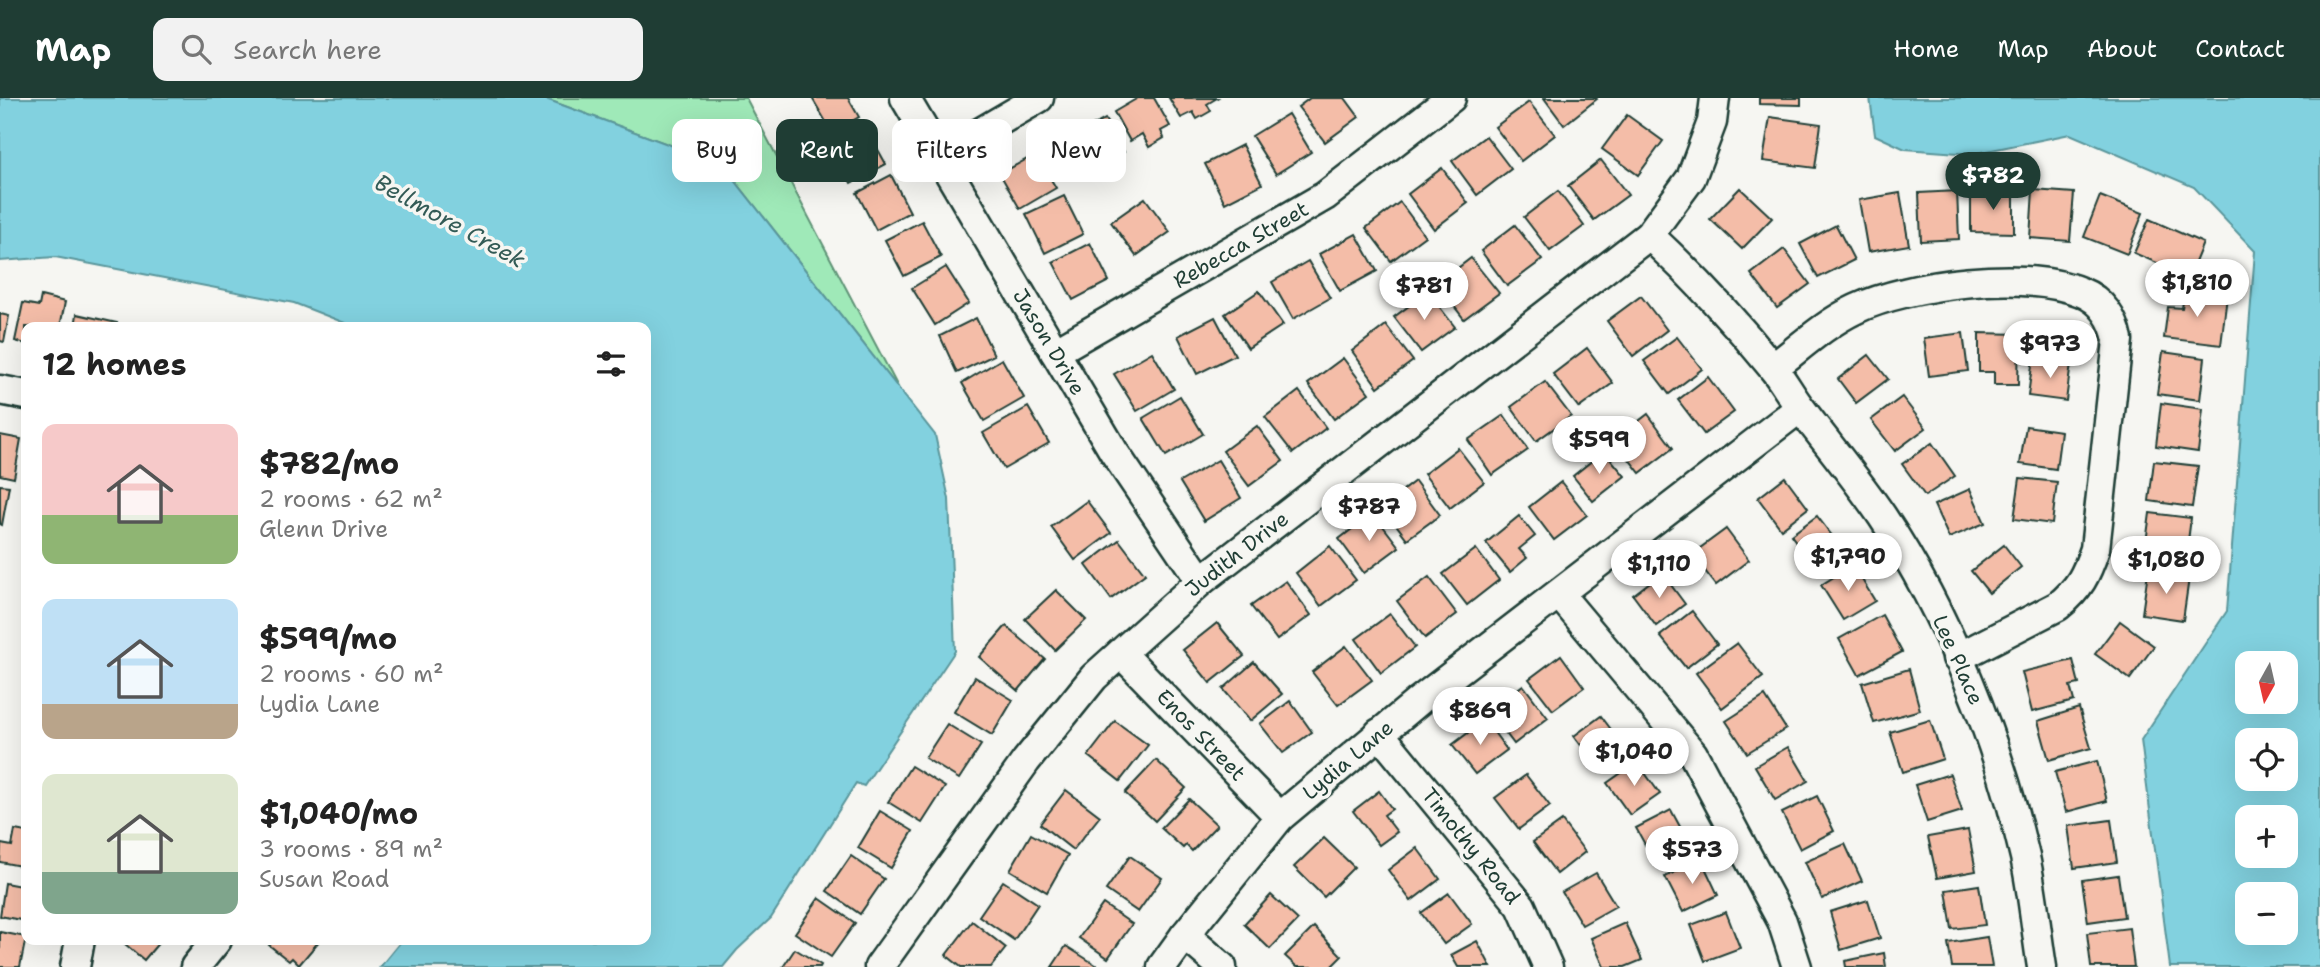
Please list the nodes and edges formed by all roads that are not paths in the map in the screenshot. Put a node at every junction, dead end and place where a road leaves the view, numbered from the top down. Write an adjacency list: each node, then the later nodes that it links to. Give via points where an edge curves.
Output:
1 (905, 98): 5 (street, Jason Drive)
2 (1039, 98): 6 (street)
3 (1451, 98): 9 (street, Rebecca Street, via 1325,196)
4 (1715, 98): 8 (street, Judith Drive, via 1713,122 1691,178)
5 (918, 119)
6 (1003, 119)
7 (955, 182): 9 (street, Jason Drive)
8 (1649, 235): 10 (street, Lee Place, via 1698,282); 14 (street, Judith Drive)
9 (1055, 352): 14 (street, Jason Drive, via 1114,452)
10 (1773, 369): 13 (street, Lee Place); 17 (street, via 1845,315 1921,289 1973,281 2035,283 2082,292 2108,314 2118,340 2095,549 2085,577 2058,606)
11 (0, 390): 12 (street)
12 (21, 394)
13 (1800, 408): 15 (street, Lydia Lane); 17 (street, Lee Place, via 1883,518 1928,593)
14 (1201, 581): 16 (street, Judith Drive)
15 (1559, 594): 18 (street, Lydia Lane); 29 (street, via 1693,754 1783,921)
16 (1121, 653): 19 (street, Enos Street); 25 (street, Judith Drive, via 1077,696 1026,761)
17 (1956, 657): 30 (street, Lee Place, via 1984,718 2011,803)
18 (1379, 733): 19 (street, Lydia Lane); 28 (street, Timothy Road, via 1521,906)
19 (1280, 817): 20 (street, Lydia Lane)
20 (1185, 935): 26 (street, Lydia Lane); 27 (street)
21 (79, 945): 23 (street)
22 (213, 945): 24 (street)
23 (75, 967)
24 (195, 967)
25 (879, 967)
26 (1162, 967)
27 (1222, 967)
28 (1548, 967)
29 (1797, 967)
30 (2042, 967)

